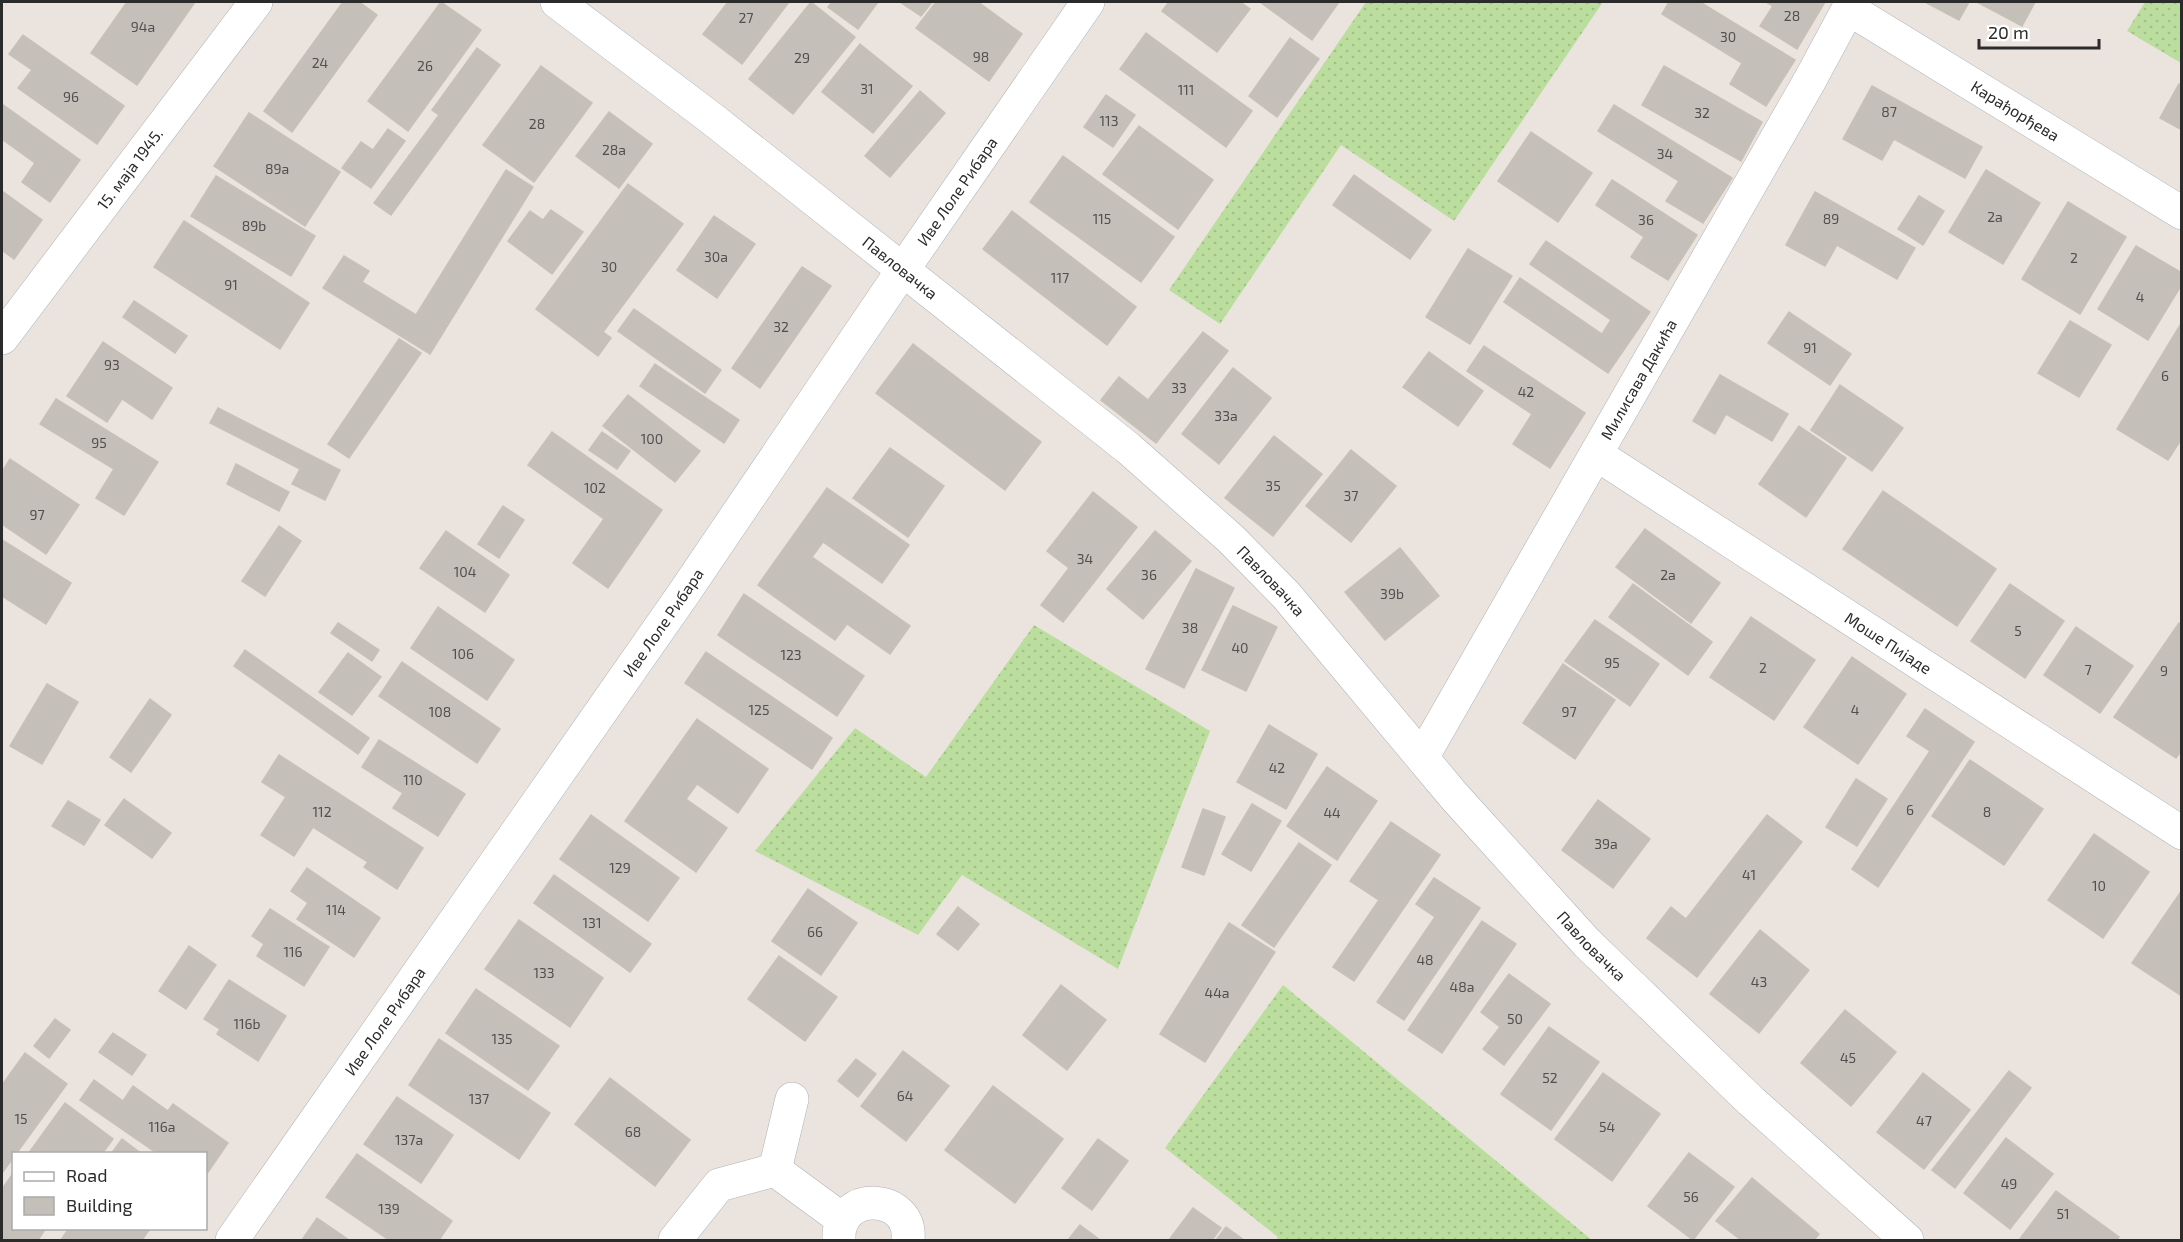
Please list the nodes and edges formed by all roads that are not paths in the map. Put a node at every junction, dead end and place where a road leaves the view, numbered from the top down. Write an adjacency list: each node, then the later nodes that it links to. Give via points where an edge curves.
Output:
1 (256, 2): 7 (street, 15. маја 1945.)
2 (557, 2): 6 (street, Павловачка, via 711,118)
3 (1088, 2): 6 (street, Иве Лоле Рибара)
4 (1850, 5): 5 (street, Карађорђева); 8 (street, Милисава Дакића)
5 (2181, 213)
6 (902, 271): 9 (street, Павловачка, via 1128,448 1231,539 1286,595); 14 (street, Иве Лоле Рибара, via 677,602)
7 (2, 338)
8 (1596, 454): 9 (street, Милисава Дакића); 10 (street, Моше Пијаде)
9 (1423, 756): 17 (street, Павловачка, via 1542,895 1629,985 1751,1101)
10 (2181, 833)
11 (792, 1099): 12 (street)
12 (775, 1170): 13 (street); 15 (street, via 719,1185)
13 (841, 1230): 16 (street, via 851,1210 876,1202 899,1213 906,1223)
14 (232, 1240)
15 (675, 1240)
16 (908, 1240)
17 (1907, 1240)

